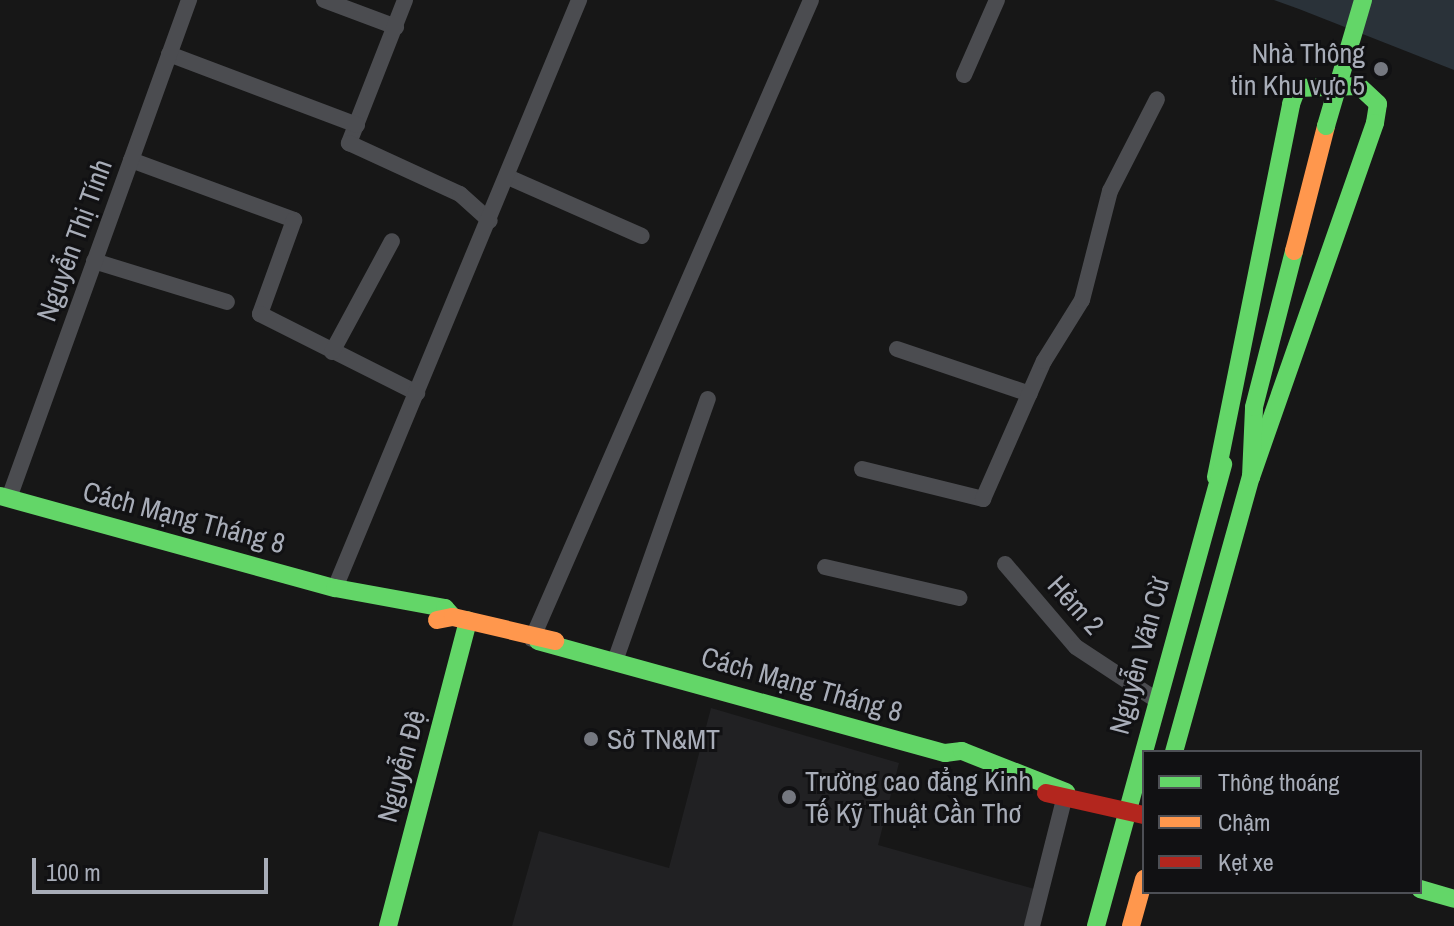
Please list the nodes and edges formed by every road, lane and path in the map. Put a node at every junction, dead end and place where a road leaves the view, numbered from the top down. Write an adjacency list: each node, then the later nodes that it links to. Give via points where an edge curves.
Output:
1 (189, 0): 9 (street, Nguyễn Thị Tính)
2 (324, 0): 8 (street)
3 (405, 0): 8 (street)
4 (579, 0): 14 (street)
5 (811, 0): 35 (street)
6 (997, 0): 10 (street)
7 (1363, 0): 25 (main road, Nguyễn Văn Cừ, bridge)
8 (396, 27): 12 (street)
9 (169, 54): 12 (street); 13 (street, Nguyễn Thị Tính)
10 (964, 75)
11 (1157, 99): 23 (street, via 1110,191 1082,300)
12 (357, 125): 15 (street, via 349,143 460,194)
13 (131, 160): 18 (street, Nguyễn Thị Tính); 21 (street, via 294,220 260,314)
14 (508, 177): 15 (street); 16 (street)
15 (490, 221): 22 (street)
16 (642, 236)
17 (392, 241): 21 (street)
18 (94, 261): 19 (street); 29 (street, Nguyễn Thị Tính)
19 (227, 302)
20 (897, 349): 23 (street)
21 (332, 352): 22 (street)
22 (417, 393): 32 (street)
23 (1030, 394): 26 (street, via 977,502)
24 (708, 399): 36 (street)
25 (1254, 407): 27 (main road, Nguyễn Văn Cừ); 28 (main road, Nguyễn Văn Cừ)
26 (862, 469)
27 (1216, 477): 28 (main road, via 1291,104 1297,88 1359,86 1378,104 1375,123); 37 (main road, Nguyễn Văn Cừ)
28 (1251, 477): 39 (main road, Nguyễn Văn Cừ)
29 (4, 497): 32 (main road, Cách Mạng Tháng 8)
30 (1005, 564): 37 (street, Hẻm 2, via 1076,647)
31 (825, 567): 33 (street)
32 (344, 590): 34 (main road, Cách Mạng Tháng 8, via 364,603 441,621)
33 (959, 598)
34 (461, 618): 35 (main road, Cách Mạng Tháng 8); 46 (main road, Nguyễn Đệ)
35 (535, 640): 36 (main road, Cách Mạng Tháng 8)
36 (606, 659): 41 (main road, Cách Mạng Tháng 8, via 945,753 956,766)
37 (1155, 699): 38 (main road, Nguyễn Văn Cừ)
38 (1147, 750)
39 (1175, 750)
40 (1142, 781): 42 (main road, Nguyễn Văn Cừ)
41 (1066, 792): 42 (main road, Cách Mạng Tháng 8); 47 (street)
42 (1137, 813): 48 (main road, Nguyễn Văn Cừ)
43 (1142, 886): 49 (main road)
44 (1422, 890): 45 (main road)
45 (1454, 899)
46 (388, 926)
47 (1032, 926)
48 (1096, 926)
49 (1131, 926)

